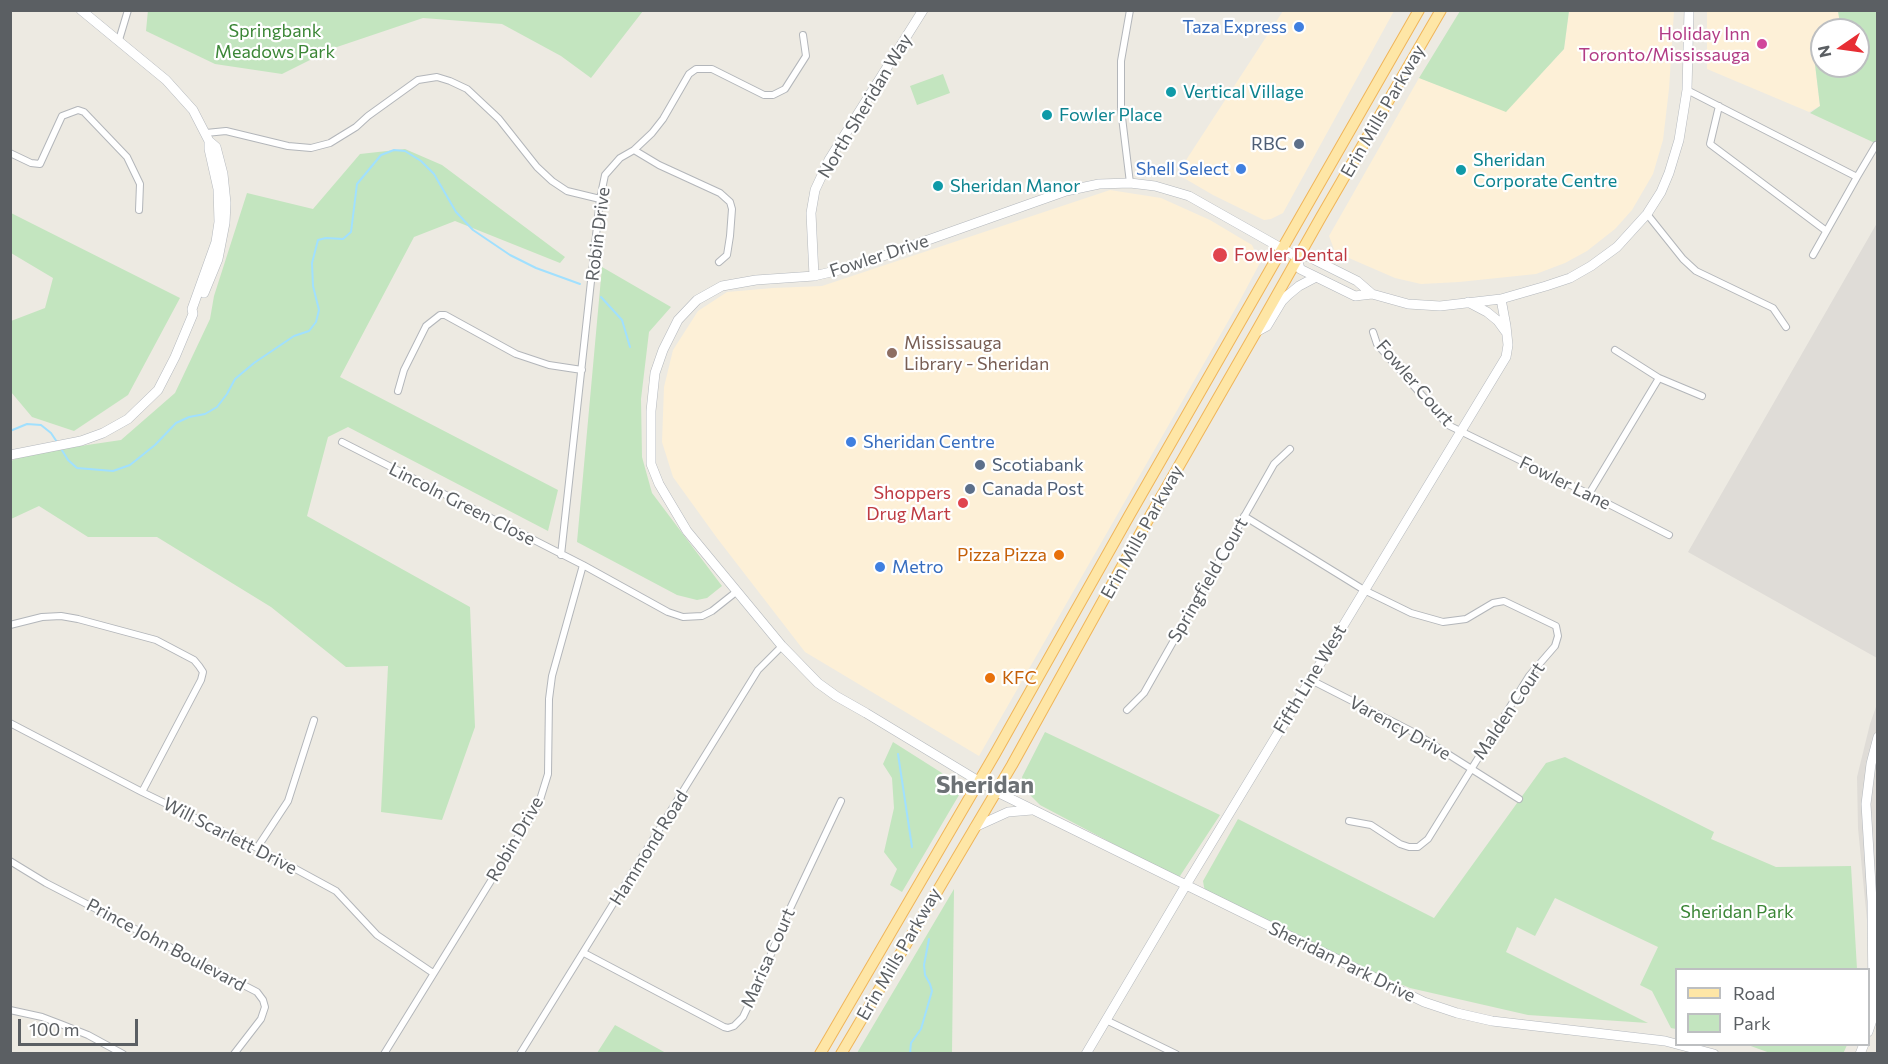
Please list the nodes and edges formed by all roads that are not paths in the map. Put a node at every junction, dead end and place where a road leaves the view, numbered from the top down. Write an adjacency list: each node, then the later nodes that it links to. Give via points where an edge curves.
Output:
1 (81, 10): 9 (street)
2 (128, 10): 9 (street)
3 (924, 10): 26 (street, North Sheridan Way, via 815,190 811,213)
4 (1130, 10): 17 (street, via 1121,61 1121,109)
5 (1419, 10): 22 (main road, Erin Mills Parkway)
6 (1441, 10): 24 (main road, Erin Mills Parkway)
7 (1689, 10): 10 (street)
8 (803, 35): 14 (street, Robin Drive, via 806,56 780,93 764,95 712,69 696,69 689,74 663,119)
9 (119, 40): 12 (street, via 166,80 192,110)
10 (1687, 90): 11 (street); 20 (street, via 1669,173)
11 (1719, 106): 16 (street); 21 (street, via 1710,144)
12 (208, 137): 18 (street, via 226,131 288,146 311,148 330,144 418,80 437,78 467,89 499,119 552,181 567,190); 43 (street, via 218,189 216,242 193,314 158,390 128,419 103,433)
13 (1876, 145): 16 (street)
14 (634, 150): 18 (street, Robin Drive, via 620,158 605,176); 25 (street, via 720,193 730,202 727,255)
15 (10, 153): 19 (street, via 40,164 62,116 78,110 84,112 127,157 140,184)
16 (1857, 177): 21 (street)
17 (1130, 183): 22 (street, Fowler Drive, via 1189,196); 26 (street, Fowler Drive, via 1066,191 852,267)
18 (600, 199): 36 (street, Robin Drive)
19 (139, 210)
20 (1647, 214): 29 (street, via 1617,247 1580,272); 31 (street, via 1696,272 1773,308)
21 (1825, 230): 23 (street)
22 (1282, 249): 24 (street, Fowler Drive); 59 (main road, Erin Mills Parkway)
23 (1813, 255)
24 (1297, 257): 27 (street, via 1300,269); 28 (street, via 1307,256 1357,281); 32 (main road, Erin Mills Parkway)
25 (719, 261)
26 (814, 276): 50 (street, Fowler Drive, via 722,286 697,300 678,320 656,373 651,464 687,531)
27 (1316, 277): 28 (street, via 1355,296); 32 (street, via 1288,295 1267,326)
28 (1372, 294): 30 (street, via 1408,304 1440,306)
29 (1501, 299): 30 (street); 34 (street, Fifth Line West)
30 (1467, 302): 34 (street, via 1493,317)
31 (1786, 327)
32 (1256, 332): 60 (main road, Erin Mills Parkway)
33 (1373, 332): 40 (street, Fowler Court, via 1377,344 1448,425)
34 (1507, 334): 40 (street, Fifth Line West, via 1506,357)
35 (1615, 350): 37 (street)
36 (582, 370): 38 (street, via 516,354 440,315 426,326); 47 (street, Robin Drive)
37 (1659, 378): 39 (street); 44 (street)
38 (398, 391)
39 (1702, 396)
40 (1459, 432): 44 (street, Fowler Lane); 49 (street, Fifth Line West)
41 (342, 442): 47 (street, Lincoln Green Close)
42 (1290, 449): 45 (street, Springfield Court, via 1274,464)
43 (10, 455)
44 (1589, 494): 46 (street, Fowler Lane)
45 (1244, 516): 49 (street); 54 (street, Springfield Court, via 1144,693)
46 (1669, 535)
47 (561, 555): 48 (street, Lincoln Green Close)
48 (583, 565): 50 (street, Lincoln Green Close, via 683,617 702,616); 71 (street, Robin Drive, via 552,676 548,774 539,803)
49 (1364, 590): 53 (street, Fifth Line West); 58 (street, Malden Court, via 1411,613 1443,622 1466,619 1493,603 1504,602 1556,626 1555,646 1529,676)
50 (736, 592): 52 (street, Fowler Drive)
51 (10, 625): 61 (street, via 42,617 78,619 156,640 199,666 203,672 201,680)
52 (782, 646): 59 (street, Sheridan Park Drive, via 836,696); 70 (street, Hammond Road, via 758,670)
53 (1311, 680): 58 (street, Varency Drive, via 1413,732); 69 (street, Fifth Line West)
54 (1127, 710)
55 (314, 720): 67 (street, via 288,801)
56 (10, 723): 61 (street, Will Scarlett Drive)
57 (1878, 737): 74 (street, via 1870,764 1866,804 1872,901)
58 (1471, 769): 62 (street, Varency Drive); 65 (street, Malden Court, via 1428,839 1418,847 1400,844 1371,825)
59 (978, 782): 60 (street, Sheridan Park Drive); 81 (main road, Erin Mills Parkway)
60 (995, 791): 64 (street, Sheridan Park Drive); 66 (main road, Erin Mills Parkway)
61 (142, 792): 67 (street, Will Scarlett Drive)
62 (1519, 799)
63 (841, 801): 70 (street, Marisa Court, via 760,981 734,1026 720,1025)
64 (1032, 810): 66 (street, via 1008,812); 69 (street, Sheridan Park Drive)
65 (1350, 821)
66 (974, 828): 82 (main road, Erin Mills Parkway)
67 (257, 848): 71 (street, Will Scarlett Drive, via 336,891 377,935)
68 (10, 861): 78 (street, Prince John Boulevard, via 257,992 265,1007 261,1018)
69 (1186, 885): 73 (street, Fifth Line West); 75 (street, Sheridan Park Drive, via 1399,991 1457,1013 1492,1021)
70 (584, 953): 80 (street, Hammond Road)
71 (433, 973): 79 (street, Robin Drive)
72 (10, 1010): 77 (street, via 42,1017)
73 (1106, 1020): 83 (street, Fifth Line West); 84 (street)
74 (1870, 1028)
75 (1675, 1043)
76 (1685, 1046): 85 (street, Sheridan Park Drive)
77 (123, 1053)
78 (234, 1053)
79 (384, 1053)
80 (520, 1053)
81 (820, 1053)
82 (841, 1053)
83 (1086, 1053)
84 (1176, 1053)
85 (1714, 1053)

